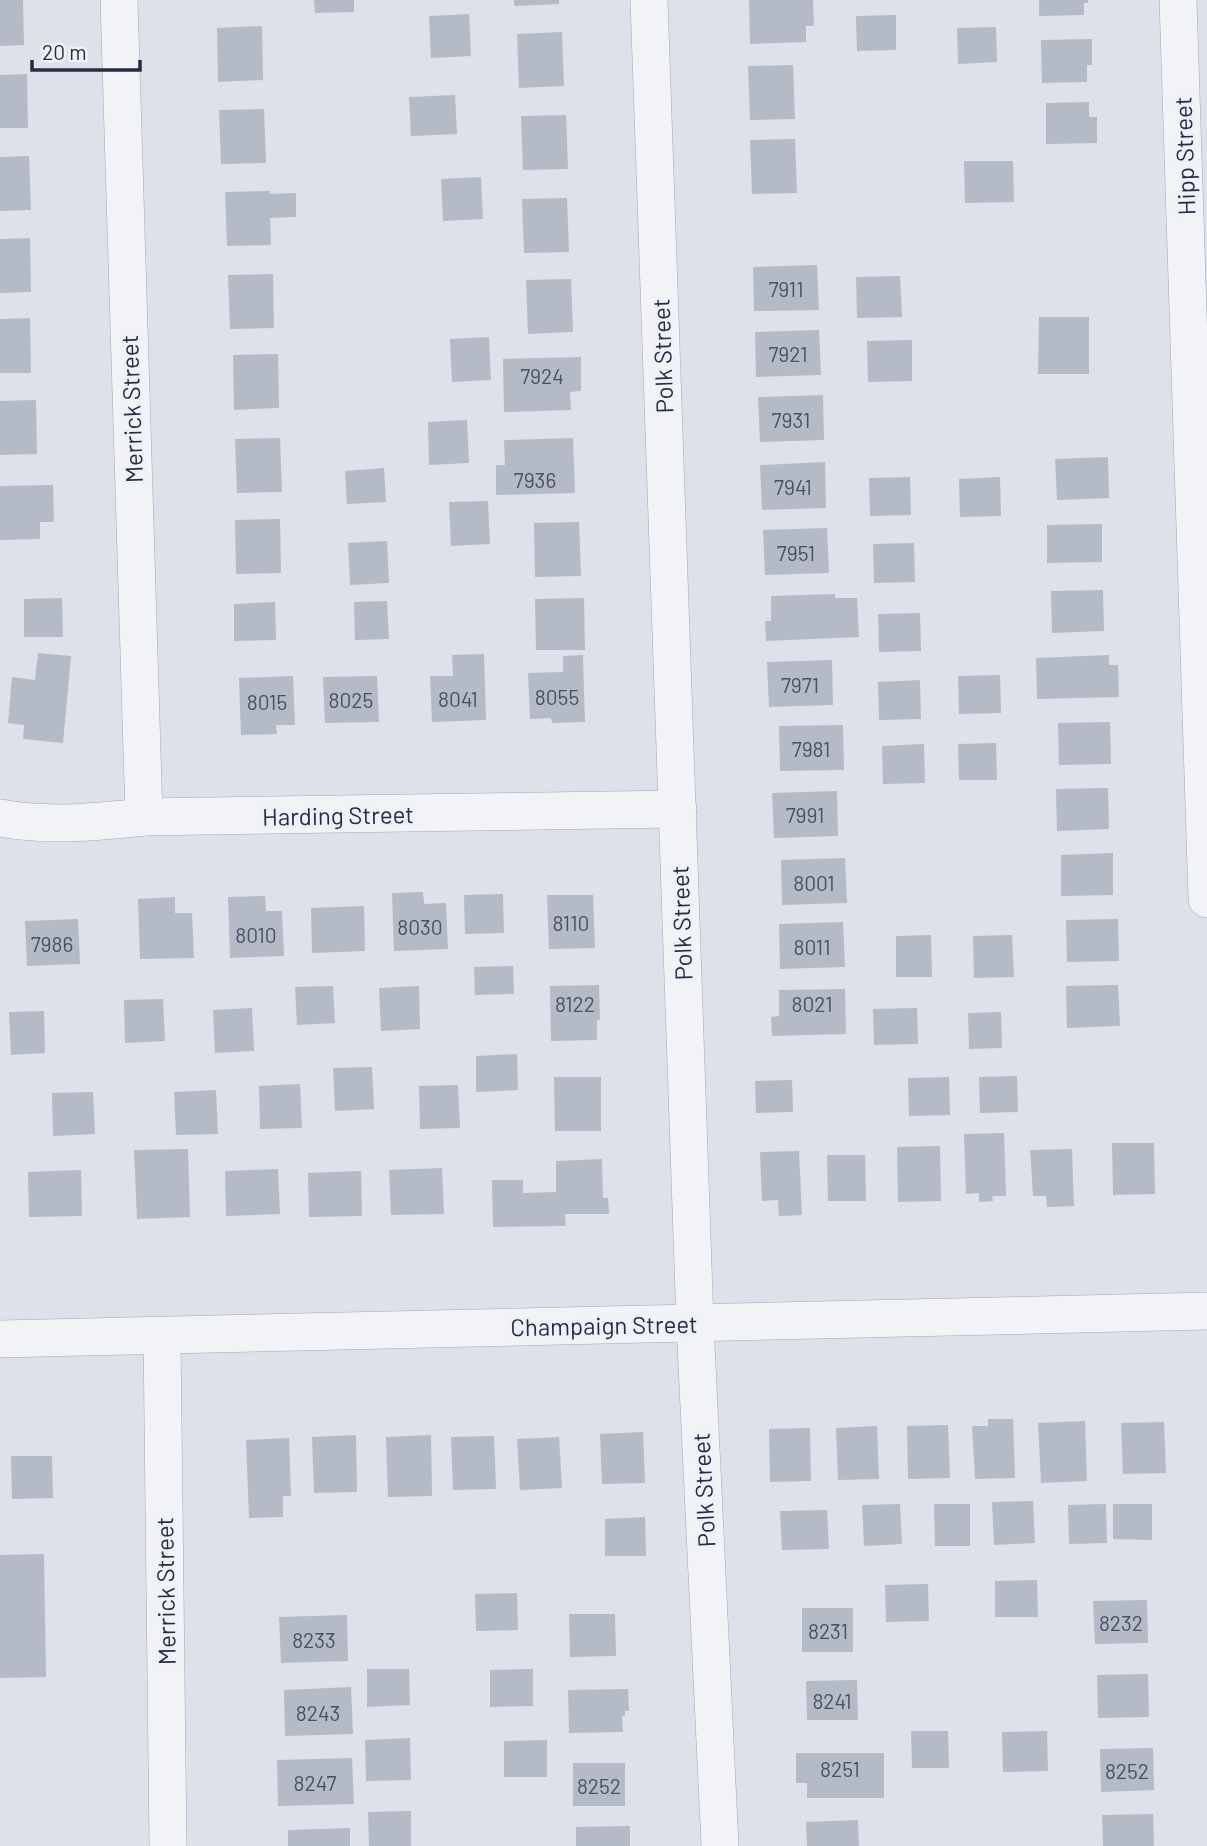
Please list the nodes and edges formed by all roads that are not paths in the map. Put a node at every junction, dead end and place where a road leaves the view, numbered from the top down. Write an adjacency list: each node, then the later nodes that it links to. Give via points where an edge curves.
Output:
1 (119, 0): 6 (street, Merrick Street)
2 (649, 0): 5 (street, Polk Street)
3 (1178, 0): 4 (street, Hipp Street)
4 (1196, 203): 8 (street, Hipp Street)
5 (678, 809): 6 (street, Harding Street); 10 (street, Polk Street)
6 (144, 817): 7 (street, Harding Street, via 74,824)
7 (0, 818)
8 (1207, 899)
9 (1207, 1311): 10 (street, Champaign Street)
10 (695, 1323): 11 (street, Champaign Street); 14 (street, Polk Street)
11 (162, 1336): 12 (street, Champaign Street); 13 (street, Merrick Street)
12 (0, 1339)
13 (168, 1846)
14 (720, 1846)

